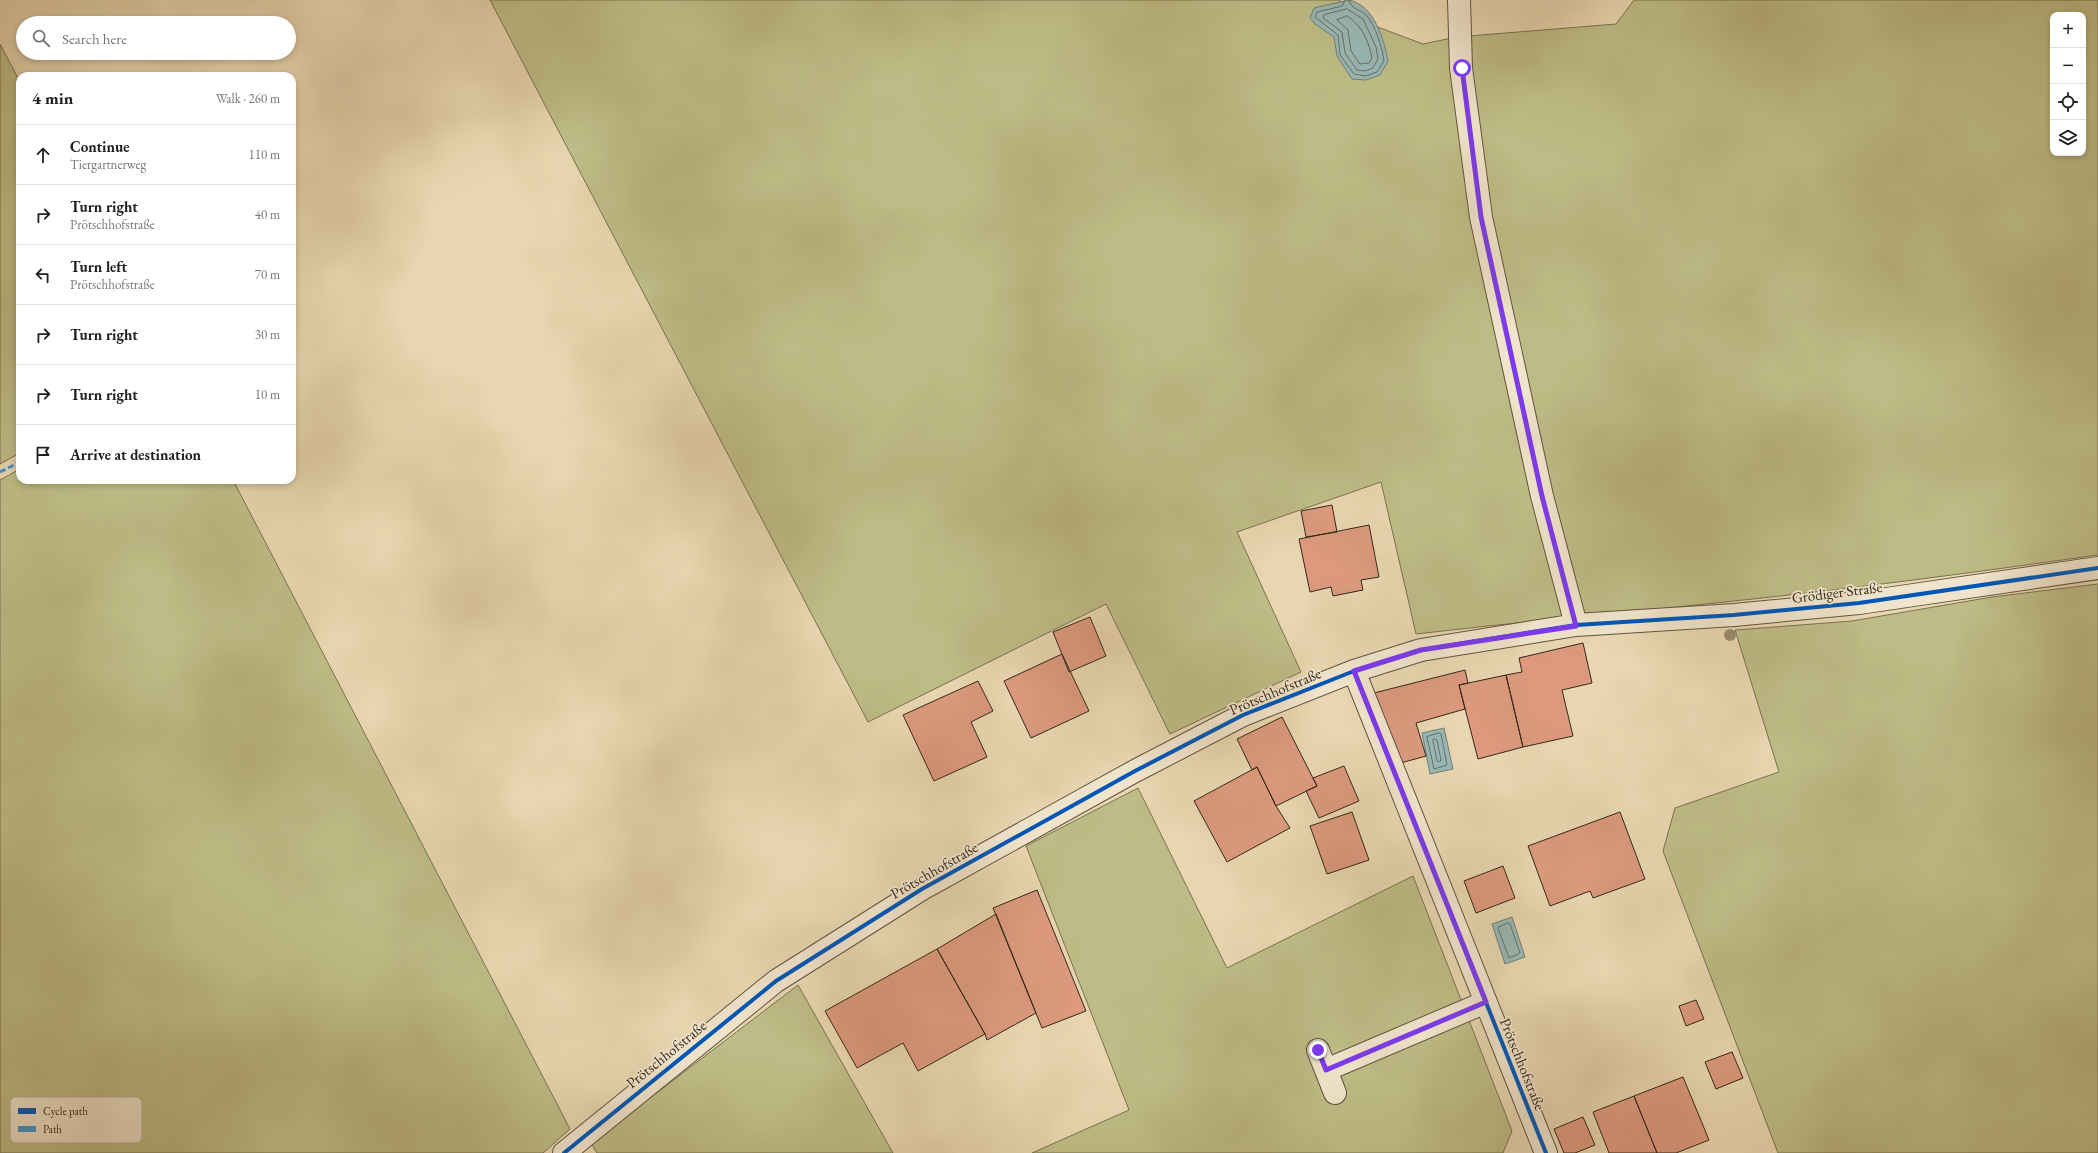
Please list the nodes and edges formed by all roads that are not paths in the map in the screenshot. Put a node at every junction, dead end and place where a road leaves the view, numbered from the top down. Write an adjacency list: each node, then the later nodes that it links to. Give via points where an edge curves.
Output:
1 (1459, 0): 3 (street, via 1462,68 1481,217 1542,496)
2 (2098, 568): 3 (street, Grödiger Straße, via 1859,603)
3 (1576, 626): 4 (street, Prötschhofstraße, via 1421,650)
4 (1354, 671): 5 (street, Prötschhofstraße); 9 (street, Prötschhofstraße, via 1243,715 1135,771 922,889 776,981)
5 (1486, 1002): 7 (street); 10 (street, Prötschhofstraße)
6 (1318, 1050): 7 (street)
7 (1326, 1070): 8 (street)
8 (1335, 1093)
9 (564, 1153)
10 (1546, 1153)

